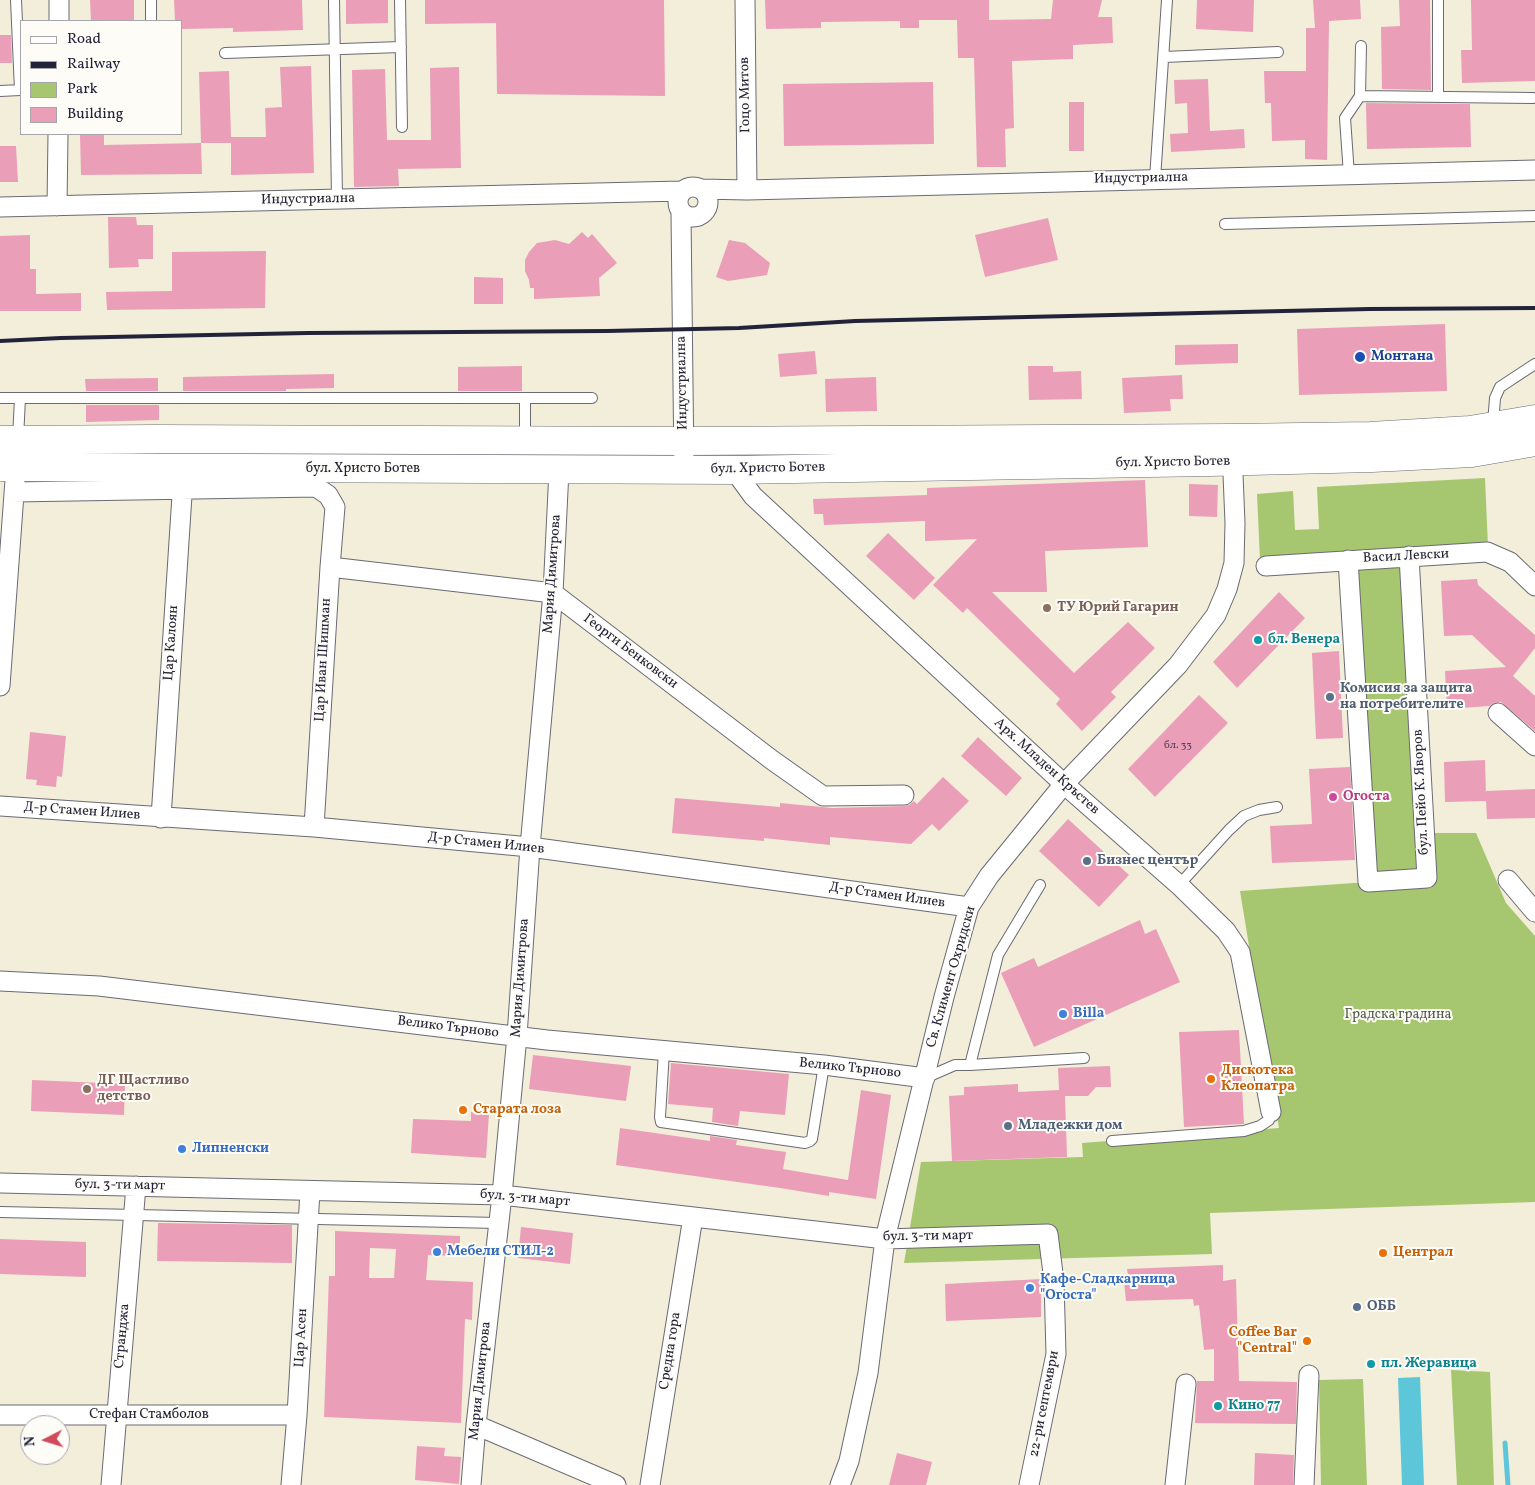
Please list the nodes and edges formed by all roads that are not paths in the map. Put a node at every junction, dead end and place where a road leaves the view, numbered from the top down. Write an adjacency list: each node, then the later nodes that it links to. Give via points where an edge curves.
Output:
1 (16, 0): 17 (lane, via 20,90)
2 (59, 0): 9 (street)
3 (151, 0): 10 (lane)
4 (334, 0): 13 (lane)
5 (400, 0): 12 (lane)
6 (745, 0): 26 (street, Гоцо Митов)
7 (1167, 0): 16 (lane)
8 (1438, 0): 19 (lane)
9 (59, 20)
10 (151, 20)
11 (1362, 46): 18 (lane)
12 (401, 47): 13 (lane); 21 (lane)
13 (335, 50): 15 (lane); 27 (lane)
14 (1278, 52): 16 (lane)
15 (225, 53)
16 (1164, 57): 25 (lane)
17 (0, 91)
18 (1360, 96): 19 (lane); 24 (lane, via 1345,118)
19 (1438, 97): 20 (lane)
20 (1533, 98)
21 (402, 128)
22 (58, 135): 28 (street)
23 (1535, 170): 24 (street, Индустриална)
24 (1349, 175): 25 (street, Индустриална)
25 (1155, 179): 26 (street, Индустриална)
26 (747, 190): 30 (street, Индустриална); 30 (street, Индустриална, via 691,187)
27 (337, 199): 28 (street, Индустриална); 30 (street, Индустриална, via 616,192)
28 (57, 206): 29 (street, Индустриална)
29 (0, 208)
30 (689, 208): 42 (street, Индустриална, via 682,296)
31 (1535, 216): 32 (lane)
32 (1225, 224)
33 (1535, 364): 39 (lane, via 1500,387 1495,398)
34 (0, 398): 35 (lane)
35 (20, 398): 37 (lane); 40 (lane)
36 (592, 398): 37 (lane)
37 (525, 399): 41 (lane)
38 (1535, 419): 39 (main road, бул. Христо Ботев)
39 (1493, 427): 44 (main road, бул. Христо Ботев)
40 (9, 440): 41 (main road, бул. Христо Ботев); 48 (street)
41 (524, 441): 42 (main road, бул. Христо Ботев)
42 (684, 442): 44 (main road, бул. Христо Ботев); 46 (street, Индустриална)
43 (1535, 442): 44 (main road, бул. Христо Ботев, via 1472,453 1372,458)
44 (1232, 450): 47 (main road, бул. Христо Ботев); 60 (street, Св. Климент Охридски, via 1234,563 1228,589 1216,615 1178,665)
45 (559, 470): 46 (main road, бул. Христо Ботев); 49 (main road, бул. Христо Ботев); 55 (street, Мария Димитрова)
46 (684, 470): 47 (main road, бул. Христо Ботев)
47 (734, 470): 60 (street, Арх. Младен Кръстев, via 753,496)
48 (10, 476): 49 (main road, бул. Христо Ботев); 56 (street)
49 (183, 479): 53 (street, Цар Иван Шишман, via 316,487 328,495 335,507); 64 (street, Цар Калоян)
50 (1409, 556): 51 (street, Васил Левски); 51 (street, бул. Пейо К. Яворов, via 1427,878 1368,882); 54 (street, Васил Левски, via 1487,552 1510,562)
51 (1348, 560): 52 (street, Васил Левски)
52 (1266, 566)
53 (330, 567): 55 (street); 65 (street, Цар Иван Шишман)
54 (1535, 585)
55 (553, 593): 61 (street, Георги Бенковски, via 823,796); 66 (street, Мария Димитрова)
56 (1, 658): 57 (street)
57 (0, 686)
58 (1498, 714): 59 (street)
59 (1535, 746)
60 (1064, 784): 69 (street, Арх. Младен Кръстев); 70 (street, Св. Климент Охридски, via 989,876)
61 (904, 795)
62 (0, 806): 64 (street, Д-р Стамен Илиев)
63 (1277, 807): 69 (lane, via 1244,816)
64 (161, 818): 65 (street, Д-р Стамен Илиев)
65 (314, 827): 66 (street, Д-р Стамен Илиев)
66 (530, 847): 70 (street, Д-р Стамен Илиев); 73 (street, Мария Димитрова)
67 (1508, 880): 71 (street)
68 (1040, 885): 77 (lane, via 998,955)
69 (1179, 885): 79 (street, Арх. Младен Кръстев, via 1226,931 1240,952)
70 (969, 907): 78 (street, Св. Климент Охридски)
71 (1535, 912)
72 (0, 981): 73 (street, Велико Търново, via 99,986)
73 (517, 1036): 74 (street, Велико Търново); 84 (street, Мария Димитрова)
74 (664, 1050): 76 (street, Велико Търново); 76 (lane, via 661,1122 805,1144 812,1139)
75 (1084, 1058): 77 (lane)
76 (824, 1065): 78 (street, Велико Търново)
77 (970, 1065): 78 (lane, via 955,1065)
78 (925, 1078): 91 (street, Св. Климент Охридски)
79 (1271, 1112): 80 (lane, via 1269,1120 1244,1131)
80 (1112, 1141)
81 (0, 1183): 82 (street, бул. 3-ти март)
82 (136, 1186): 83 (street, бул. 3-ти март); 86 (street, Странджа)
83 (310, 1191): 84 (street, бул. 3-ти март); 88 (street, Цар Асен)
84 (502, 1195): 87 (street, бул. 3-ти март); 89 (street, Мария Димитрова)
85 (0, 1212): 86 (lane)
86 (134, 1215): 88 (lane); 95 (street, Странджа)
87 (693, 1217): 91 (street, бул. 3-ти март); 102 (street, Средна гора)
88 (309, 1218): 89 (lane); 96 (street, Цар Асен)
89 (498, 1223): 97 (street, Мария Димитрова)
90 (1048, 1234): 91 (street, бул. 3-ти март); 104 (street, 22-ри септември, via 1054,1281 1056,1354)
91 (885, 1239): 103 (street, Св. Климент Охридски, via 868,1373 849,1461)
92 (1309, 1375): 106 (street)
93 (1186, 1384): 105 (street)
94 (0, 1415): 95 (street, Стефан Стамболов)
95 (116, 1415): 96 (street, Стефан Стамболов); 98 (street, Странджа)
96 (297, 1415): 99 (street, Цар Асен)
97 (476, 1425): 100 (street, Мария Димитрова); 101 (street)
98 (112, 1485)
99 (291, 1485)
100 (471, 1485)
101 (616, 1485)
102 (650, 1485)
103 (840, 1485)
104 (1029, 1485)
105 (1175, 1485)
106 (1304, 1485)

